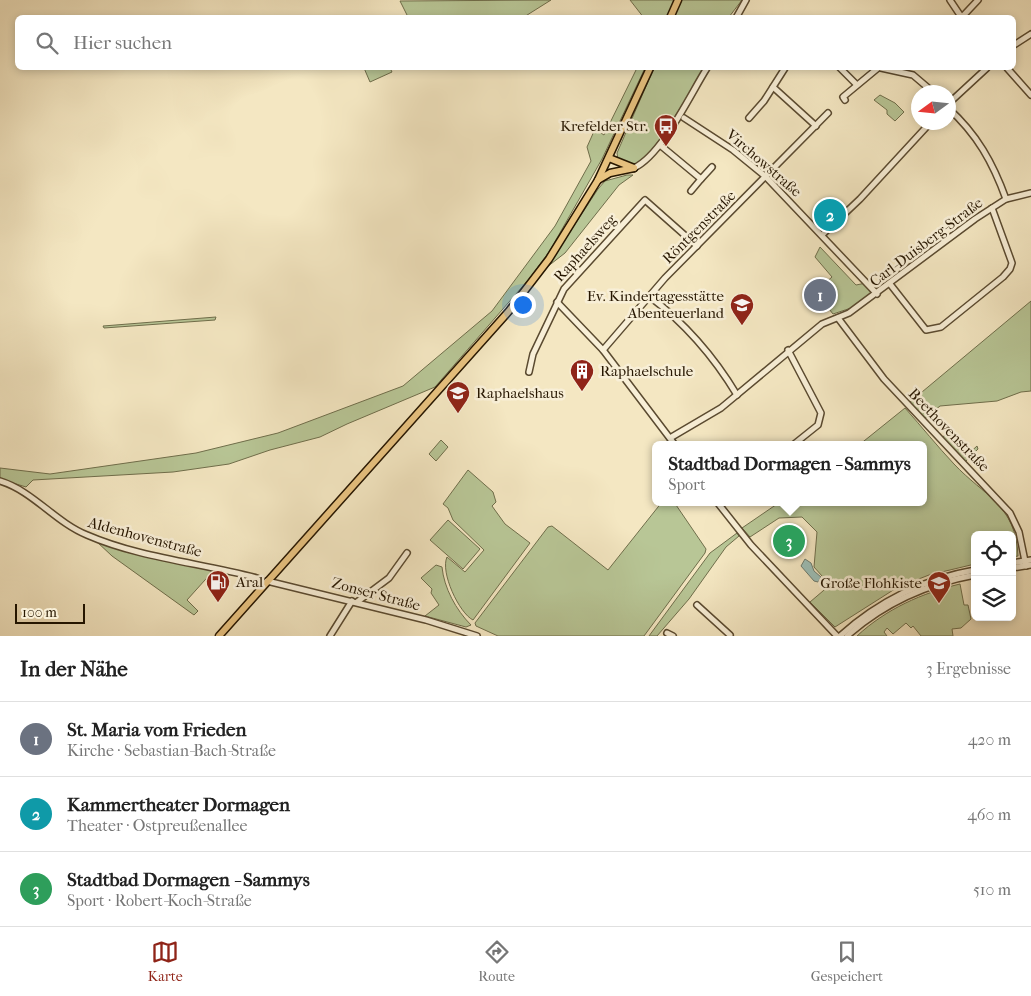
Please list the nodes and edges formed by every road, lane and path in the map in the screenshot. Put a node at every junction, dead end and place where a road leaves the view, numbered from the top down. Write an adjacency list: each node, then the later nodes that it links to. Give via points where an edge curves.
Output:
1 (678, 0): 5 (main road)
2 (746, 0): 6 (street)
3 (950, 0): 7 (street)
4 (978, 0): 8 (street)
5 (671, 15)
6 (738, 15)
7 (961, 15)
8 (964, 15)
9 (1031, 34): 10 (street)
10 (1016, 45)
11 (649, 70): 32 (main road)
12 (706, 70): 31 (street)
13 (784, 70): 21 (street)
14 (842, 70): 19 (street)
15 (877, 70): 19 (street)
16 (889, 70): 20 (street, via 913,75)
17 (985, 70): 23 (street)
18 (1009, 70): 22 (street)
19 (856, 84): 24 (street)
20 (925, 85)
21 (773, 87): 28 (street); 29 (street)
22 (1031, 95)
23 (956, 98)
24 (844, 100)
25 (828, 113): 29 (street, Röntgenstraße)
26 (956, 114): 41 (street, via 986,151)
27 (684, 118): 36 (street, Virchowstraße, via 733,150)
28 (749, 118)
29 (816, 126): 36 (street, Röntgenstraße)
30 (924, 130): 43 (street)
31 (660, 145): 34 (street, via 646,162); 37 (street)
32 (607, 160): 34 (main road); 35 (main road); 38 (main road)
33 (712, 167): 37 (street)
34 (634, 168): 35 (main road)
35 (620, 171): 38 (main road)
36 (766, 178): 43 (street, Virchowstraße); 44 (street, Röntgenstraße)
37 (701, 179): 39 (street)
38 (598, 180): 64 (main road, via 549,258 509,311)
39 (691, 191)
40 (1031, 193): 41 (street, Carl-Duisberg-Straße)
41 (1006, 199): 42 (street, Carl-Duisberg-Straße)
42 (992, 208): 45 (street, Carl-Duisberg-Straße, via 946,239); 45 (street, via 1012,263 1010,269 941,327 926,330)
43 (823, 234): 46 (street, Virchowstraße)
44 (697, 246): 47 (street, Röntgenstraße); 48 (street, Raphaelsweg, via 645,200 564,290)
45 (890, 284): 46 (street, Carl-Duisberg-Straße)
46 (877, 294): 49 (street, Carl-Duisberg-Straße)
47 (649, 296): 50 (street, Röntgenstraße); 53 (street, via 707,350)
48 (557, 302): 50 (street); 52 (street, Raphaelsweg, via 533,354)
49 (838, 318): 51 (street, Carl-Duisberg-Straße, via 822,324); 60 (street, Beethovenstraße, via 889,386 1010,512)
50 (604, 350): 54 (street)
51 (788, 350): 53 (street, Carl-Duisberg-Straße); 56 (street, via 821,413 818,425)
52 (529, 372)
53 (737, 395): 54 (street, Carl-Duisberg-Straße, via 706,418)
54 (670, 438): 55 (street)
55 (672, 441)
56 (798, 441)
57 (0, 481): 64 (street, Aldenhovenstraße, via 24,492 55,517 87,535 130,549)
58 (722, 506): 73 (street, via 754,549)
59 (407, 552): 65 (street, via 388,578)
60 (1028, 563): 61 (street)
61 (1016, 567)
62 (971, 571): 73 (street, via 901,593 864,615)
63 (971, 575): 74 (street, via 903,597)
64 (266, 582): 65 (street, Zonser Straße); 68 (main road)
65 (354, 602): 69 (street); 70 (street, Zonser Straße)
66 (697, 605): 72 (street)
67 (667, 633): 71 (street)
68 (218, 636)
69 (330, 636)
70 (477, 636)
71 (673, 636)
72 (732, 636)
73 (838, 636)
74 (847, 636)

